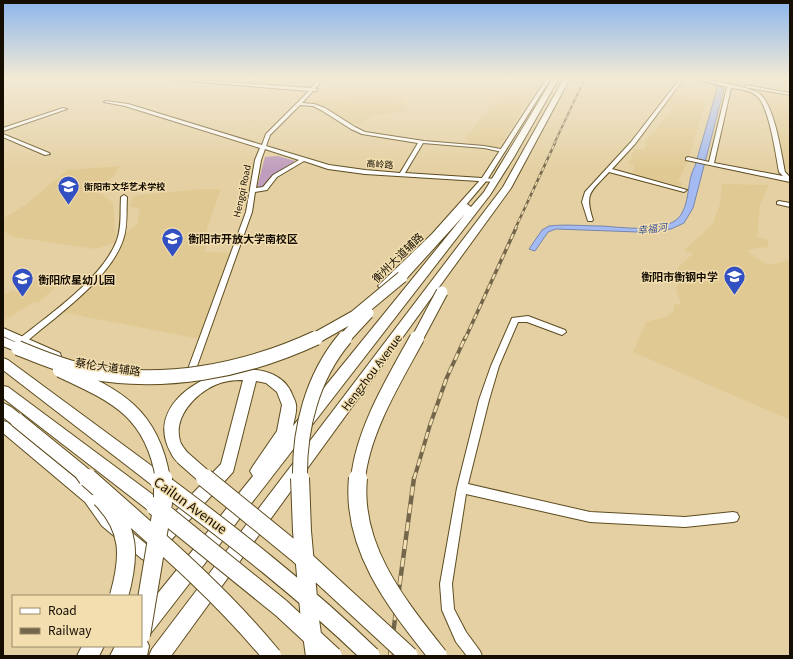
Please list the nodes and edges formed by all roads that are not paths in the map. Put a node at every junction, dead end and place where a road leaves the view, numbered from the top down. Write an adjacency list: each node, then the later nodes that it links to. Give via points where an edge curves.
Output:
1 (65, 109): 12 (street)
2 (138, 109): 15 (street, 高岭路)
3 (295, 109): 15 (street, Hengqi Road, via 268,135)
4 (298, 109): 15 (street, Hengqi Road)
5 (322, 109): 14 (street, via 364,133)
6 (530, 109): 16 (main road, 衡州大道辅路)
7 (536, 109): 23 (highway, Hengzhou Avenue)
8 (550, 109): 31 (highway, Hengzhou Avenue, via 507,188)
9 (659, 109): 21 (street)
10 (723, 109): 20 (street)
11 (766, 109): 24 (street, via 772,122 782,172)
12 (3, 130)
13 (3, 135): 17 (street)
14 (421, 142): 16 (street); 22 (street)
15 (265, 147): 18 (street, 高岭路); 25 (street, Hengqi Road, via 258,160)
16 (504, 150): 23 (main road, 衡州大道辅路)
17 (47, 154)
18 (302, 160): 22 (street, 高岭路, via 328,167); 25 (street, via 275,176 265,189)
19 (690, 160): 20 (street)
20 (710, 164): 24 (street)
21 (608, 170): 26 (street); 30 (street, via 585,197)
22 (402, 174): 23 (street, 高岭路)
23 (490, 179): 32 (highway); 38 (main road, 衡州大道辅路, via 435,236 365,302 322,330); 46 (highway, Hengzhou Avenue, via 458,230)
24 (789, 180)
25 (254, 190): 39 (street, Hengqi Road, via 249,212)
26 (684, 190)
27 (124, 197): 36 (street, via 122,232 104,268)
28 (779, 203): 29 (street)
29 (790, 205)
30 (590, 220)
31 (475, 234): 49 (highway, Hengzhou Avenue); 63 (highway, bridge, via 403,364 366,442 359,469 357,497 360,527 375,566 406,616)
32 (402, 277): 36 (highway, bridge, via 356,315 310,341 262,360 210,372 143,377 109,375 63,366); 59 (highway, bridge, via 341,343 328,362 307,410 301,437 299,504)
33 (3, 332): 36 (main road, 蔡伦大道辅路)
34 (562, 332): 44 (street, via 528,319 515,320 488,386)
35 (3, 341): 36 (highway)
36 (20, 345): 39 (main road, 蔡伦大道辅路, via 77,363 109,369 142,372); 51 (highway, bridge, via 122,403 139,419 150,435 164,487)
37 (3, 363): 61 (highway, Cailun Avenue, bridge, via 238,539 337,622)
38 (252, 367): 39 (main road, 衡州大道辅路); 47 (highway, via 228,468)
39 (194, 369)
40 (3, 391): 60 (highway, Cailun Avenue, bridge, via 154,505 275,603)
41 (3, 408): 42 (highway)
42 (8, 422): 43 (highway, bridge); 47 (main road, via 90,498 107,521)
43 (81, 472): 48 (highway, bridge, via 117,518 128,545 125,577); 58 (highway, bridge, via 179,559)
44 (462, 488): 45 (street, via 590,517 685,522); 64 (street, via 446,584 448,610 461,637)
45 (733, 517)
46 (214, 538): 50 (highway, Hengzhou Avenue); 62 (highway, bridge, via 286,428 289,400 274,382 262,376 226,376 204,384 192,392 175,414 173,443 182,458 204,478 280,538 342,592)
47 (147, 554)
48 (119, 595)
49 (186, 620): 56 (highway, Hengzhou Avenue); 57 (highway)
50 (142, 628)
51 (142, 630)
52 (93, 647): 54 (highway)
53 (127, 647): 55 (highway)
54 (87, 656)
55 (120, 656)
56 (159, 656)
57 (167, 656)
58 (272, 656)
59 (315, 656)
60 (333, 656)
61 (371, 656)
62 (408, 656)
63 (438, 656)
64 (475, 656)

